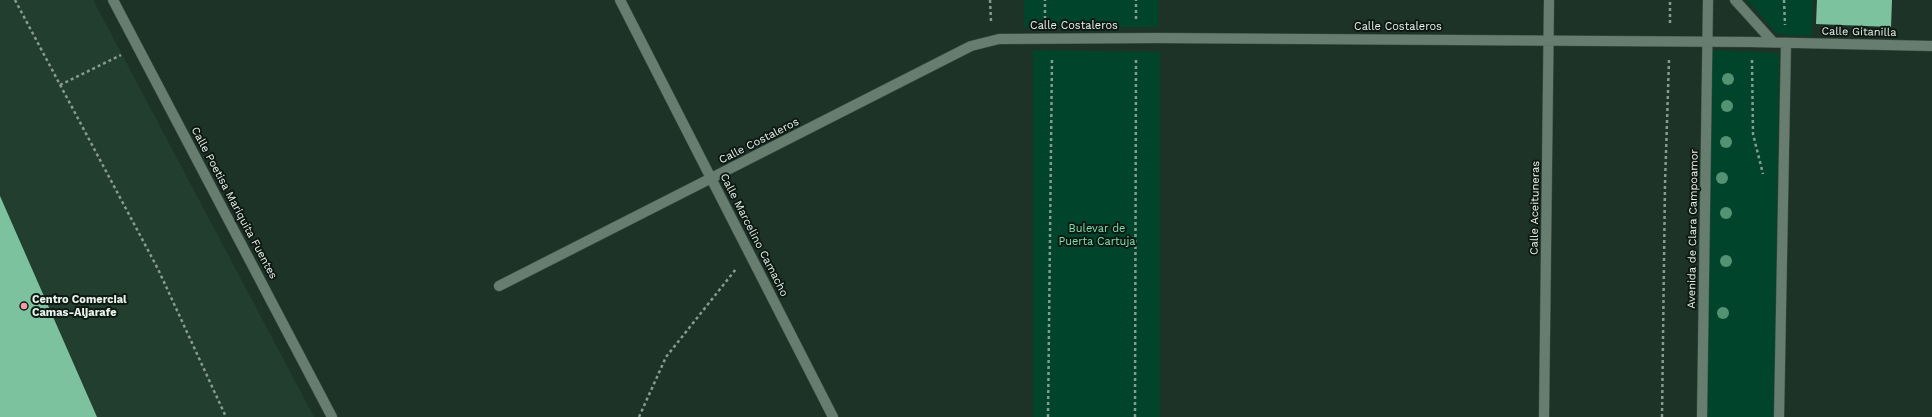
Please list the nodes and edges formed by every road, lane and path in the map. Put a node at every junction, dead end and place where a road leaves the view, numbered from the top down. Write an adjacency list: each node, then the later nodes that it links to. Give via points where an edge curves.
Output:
1 (15, 0): 19 (path)
2 (113, 0): 18 (street, Calle Poetisa Mariquita Fuentes)
3 (620, 0): 20 (street, Calle Marcelino Camacho)
4 (1136, 0): 11 (path)
5 (1549, 0): 12 (street, Calle Aceituneras)
6 (1670, 0): 13 (path)
7 (1708, 0): 14 (street, Avenida de Clara Campoamor)
8 (1736, 0): 15 (street)
9 (1784, 0): 16 (path)
10 (1051, 38): 11 (street, Calle Costaleros); 20 (street, Calle Costaleros, via 1009,38 971,46); 27 (path)
11 (1136, 38): 12 (street, Calle Costaleros); 28 (path)
12 (1549, 40): 13 (street, Calle Costaleros); 29 (street, Calle Aceituneras)
13 (1670, 41): 14 (street, Calle Costaleros); 30 (path)
14 (1707, 42): 15 (street, Calle Costaleros); 31 (street, Avenida de Clara Campoamor)
15 (1773, 42): 16 (street, Calle Gitanilla)
16 (1786, 43): 17 (street, Calle Gitanilla); 32 (street)
17 (1932, 46)
18 (137, 47): 19 (path); 24 (street, Calle Poetisa Mariquita Fuentes)
19 (60, 85): 23 (path, via 158,269)
20 (712, 178): 21 (street, Calle Marcelino Camacho); 22 (street, Calle Costaleros)
21 (749, 253): 25 (path, via 666,357); 26 (street, Calle Marcelino Camacho)
22 (499, 286)
23 (226, 417)
24 (332, 417)
25 (639, 417)
26 (833, 417)
27 (1048, 417)
28 (1135, 417)
29 (1544, 417)
30 (1662, 417)
31 (1702, 417)
32 (1779, 417)

